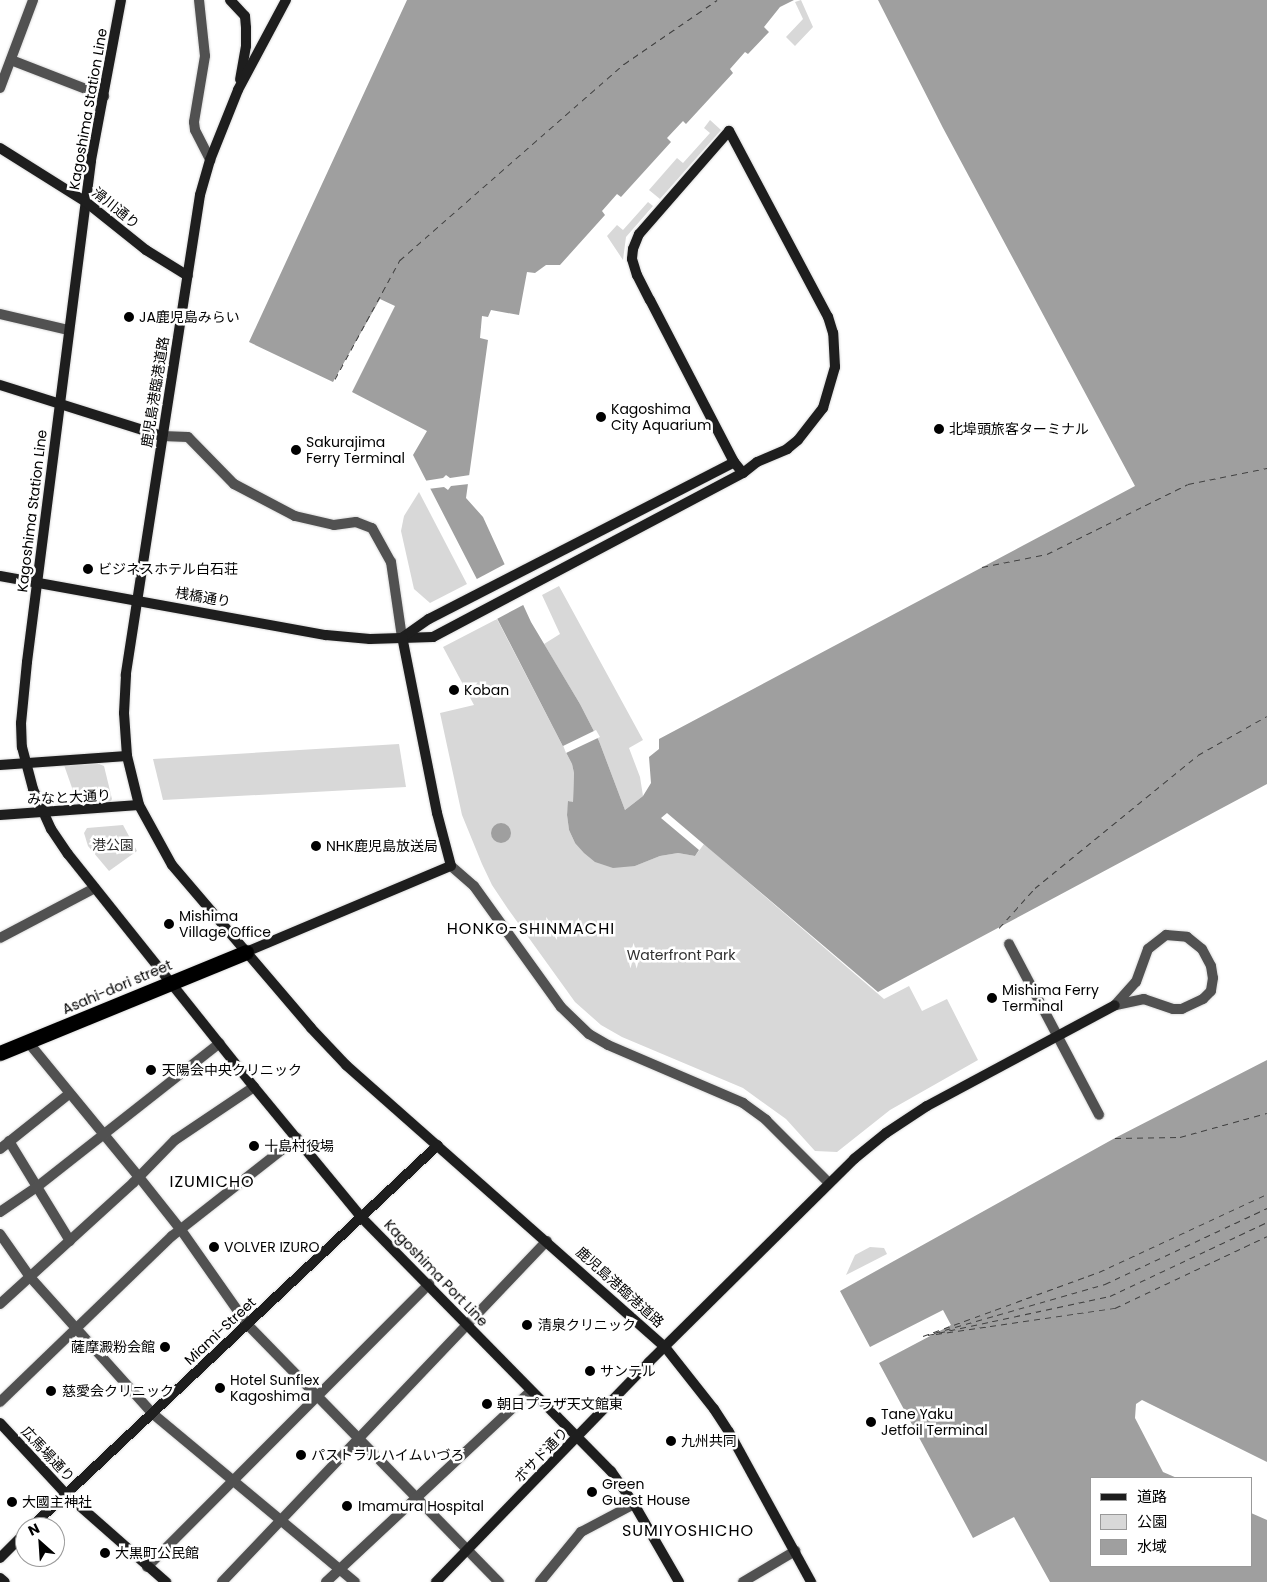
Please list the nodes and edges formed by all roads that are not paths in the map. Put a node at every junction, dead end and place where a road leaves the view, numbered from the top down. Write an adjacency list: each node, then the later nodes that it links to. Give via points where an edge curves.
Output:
1 (33, 0): 6 (street)
2 (121, 0): 9 (street, Kagoshima Station Line)
3 (199, 0): 11 (street, via 205,56 194,122)
4 (230, 0): 8 (street, via 244,16 246,28)
5 (286, 0): 8 (street, 鹿児島港臨港道路)
6 (6, 65): 7 (street); 9 (street)
7 (0, 88)
8 (238, 90): 11 (street, 鹿児島港臨港道路)
9 (104, 96): 12 (street, Kagoshima Station Line)
10 (0, 148): 12 (street, 滑川通り)
11 (210, 160): 13 (street, 鹿児島港臨港道路, via 200,195)
12 (86, 202): 13 (street, 滑川通り, via 146,250); 15 (street, Kagoshima Station Line)
13 (188, 276): 18 (street, 鹿児島港臨港道路)
14 (0, 314): 15 (street)
15 (68, 330): 17 (street, Kagoshima Station Line)
16 (0, 385): 17 (street)
17 (59, 404): 18 (street); 22 (street, Kagoshima Station Line)
18 (162, 436): 23 (street, 鹿児島港臨港道路); 24 (street, via 188,437 234,484 294,516 334,525 356,522 372,528 391,562)
19 (734, 462): 20 (street); 20 (street, 桟橋通り, via 637,275 632,259 639,234 729,131 828,317 836,358 831,385 814,422 787,449 757,462); 24 (street, via 429,620)
20 (743, 473): 24 (street, 桟橋通り, via 434,636)
21 (0, 576): 22 (street, 桟橋通り)
22 (37, 583): 23 (street, 桟橋通り); 26 (street, Kagoshima Station Line, via 21,723)
23 (138, 599): 24 (street, 桟橋通り, via 326,635); 25 (street, 鹿児島港臨港道路, via 126,675)
24 (402, 638): 31 (street, via 437,813)
25 (126, 756): 26 (street); 28 (street, 鹿児島港臨港道路)
26 (26, 763): 27 (street); 29 (street, Kagoshima Station Line)
27 (0, 765)
28 (139, 806): 29 (street, みなと大通り); 35 (street, 鹿児島港臨港道路, via 172,865)
29 (43, 813): 30 (street, みなと大通り); 32 (street, Kagoshima Station Line, via 60,842)
30 (0, 815)
31 (451, 866): 35 (street); 51 (street, via 474,886 561,1007 589,1034 744,1103)
32 (95, 888): 33 (street); 36 (street, Kagoshima Station Line)
33 (0, 938)
34 (1009, 944): 38 (street)
35 (246, 952): 36 (highway, Asahi-dori street); 48 (street, 鹿児島港臨港道路, via 346,1065)
36 (171, 982): 39 (highway, Asahi-dori street); 40 (street, Kagoshima Port Line)
37 (1116, 1005): 37 (street, via 1136,982 1148,949 1166,935 1187,937 1196,942 1211,966 1211,991 1192,1006 1172,1009 1144,999); 38 (street, ボサド通り)
38 (1057, 1036): 44 (street); 51 (street, ボサド通り, via 917,1112 867,1149)
39 (28, 1042): 41 (highway, Asahi-dori street); 43 (street)
40 (220, 1043): 42 (street, Kagoshima Port Line); 45 (street)
41 (0, 1053)
42 (254, 1087): 46 (street, Kagoshima Port Line); 50 (street, via 175,1140)
43 (69, 1094): 45 (street); 47 (street)
44 (1099, 1114)
45 (104, 1134): 50 (street); 52 (street)
46 (297, 1138): 54 (street, Kagoshima Port Line); 55 (street)
47 (9, 1142): 49 (street); 52 (street)
48 (438, 1145): 54 (street, Miami-Street); 58 (street, 鹿児島港臨港道路)
49 (0, 1149)
50 (140, 1177): 55 (street); 57 (street)
51 (829, 1183): 65 (street, ボサド通り)
52 (38, 1186): 53 (street); 57 (street)
53 (0, 1212)
54 (362, 1218): 60 (street, Kagoshima Port Line); 62 (street, Miami-Street)
55 (181, 1230): 62 (street); 64 (street)
56 (0, 1234): 59 (street)
57 (70, 1241): 59 (street)
58 (547, 1241): 63 (street); 65 (street, 鹿児島港臨港道路)
59 (30, 1277): 61 (street); 64 (street)
60 (429, 1284): 63 (street, Kagoshima Port Line); 67 (street)
61 (0, 1304)
62 (247, 1324): 67 (street); 69 (street, Miami-Street)
63 (468, 1324): 66 (street, Kagoshima Port Line); 72 (street)
64 (76, 1329): 68 (street); 69 (street)
65 (665, 1347): 71 (street, ボサド通り); 81 (street, 鹿児島港臨港道路, via 714,1408)
66 (531, 1391): 71 (street, Kagoshima Port Line); 75 (street)
67 (317, 1396): 72 (street); 73 (street)
68 (0, 1402)
69 (152, 1413): 73 (street); 74 (street, Miami-Street)
70 (0, 1423): 74 (street, 広馬場通り)
71 (577, 1438): 76 (street, Kagoshima Port Line, via 612,1472); 80 (street, ボサド通り)
72 (359, 1439): 75 (street); 78 (street)
73 (233, 1481): 78 (street); 83 (street)
74 (65, 1494): 77 (street, Miami-Street); 83 (street, 広馬場通り)
75 (416, 1498): 80 (street); 84 (street)
76 (634, 1504): 93 (street, via 581,1532); 94 (street, Kagoshima Port Line)
77 (41, 1517)
78 (281, 1520): 84 (street); 88 (street)
79 (15, 1543): 82 (street)
80 (467, 1550): 91 (street, ボサド通り); 92 (street)
81 (795, 1551): 95 (street); 96 (street, 鹿児島港臨港道路)
82 (0, 1558)
83 (147, 1567): 87 (street, 広馬場通り)
84 (339, 1569): 89 (street); 90 (street)
85 (0, 1578): 86 (street)
86 (5, 1582)
87 (166, 1582)
88 (222, 1582)
89 (326, 1582)
90 (355, 1582)
91 (436, 1582)
92 (499, 1582)
93 (540, 1582)
94 (679, 1582)
95 (743, 1582)
96 (811, 1582)

